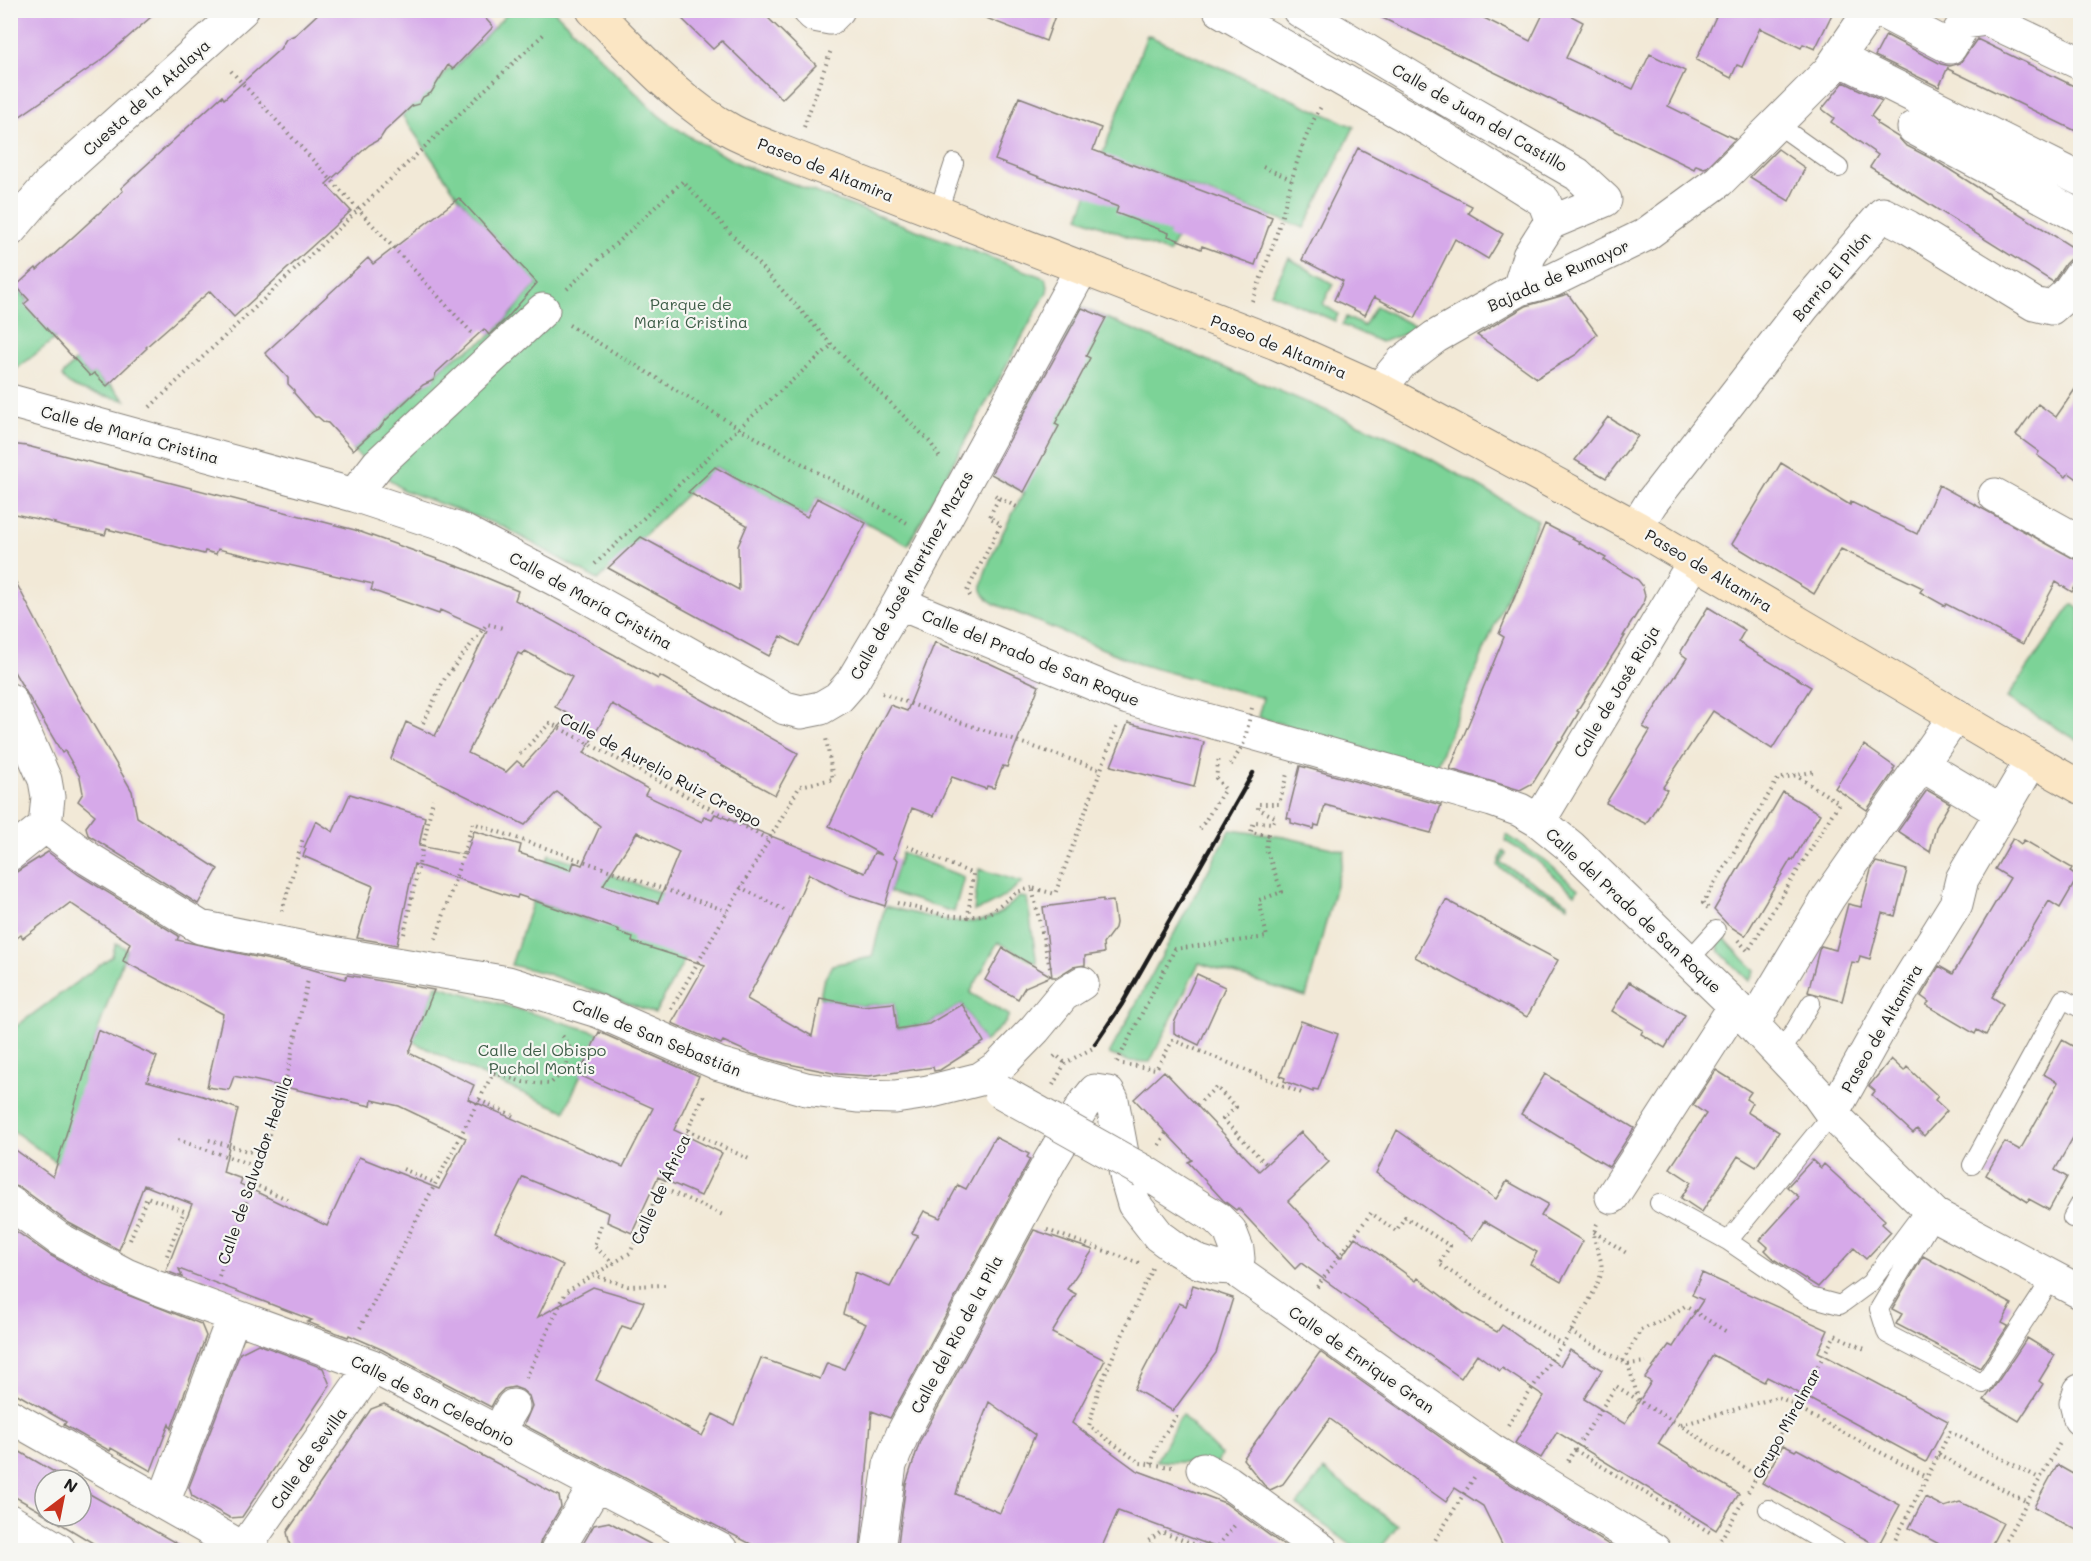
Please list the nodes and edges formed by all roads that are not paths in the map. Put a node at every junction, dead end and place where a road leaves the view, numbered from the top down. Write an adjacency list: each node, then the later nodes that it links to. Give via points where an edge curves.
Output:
1 (242, 10): 14 (street, Cuesta de la Atalaya)
2 (593, 10): 16 (main road, Paseo de Altamira, via 654,71 732,131)
3 (1220, 10): 18 (street, via 1432,131 1544,201)
4 (1299, 10): 18 (street, Calle de Juan del Castillo, via 1577,174 1605,200)
5 (1867, 10): 7 (street, Bajada de Rumayor)
6 (1879, 10): 8 (street, via 1950,46 1965,22 1987,19)
7 (1838, 58): 9 (street, Bajada de Rumayor); 13 (street)
8 (2080, 63)
9 (1777, 124): 12 (lane); 22 (street, Bajada de Rumayor, via 1719,180 1645,235 1553,280)
10 (1914, 129): 17 (street)
11 (954, 164): 16 (lane)
12 (1839, 168)
13 (2080, 179)
14 (50, 183): 15 (street, Cuesta de la Atalaya); 19 (street, Cuesta de la Atalaya)
15 (10, 208)
16 (938, 213): 20 (main road, Paseo de Altamira)
17 (2080, 217)
18 (1550, 223): 22 (street, via 1528,256)
19 (10, 230)
20 (1082, 268): 24 (main road, Paseo de Altamira); 31 (street, Calle de José Martínez Mazas)
21 (2080, 275): 28 (street, Barrio El Pilón, via 2067,294 2050,308 2034,304 1883,214 1804,306)
22 (1519, 289): 24 (street, Bajada de Rumayor, via 1435,337 1401,362)
23 (543, 310): 26 (street, via 378,465)
24 (1379, 389): 28 (main road, Paseo de Altamira)
25 (10, 401): 26 (street, Calle de María Cristina)
26 (354, 495): 33 (street, Calle de María Cristina, via 463,531 785,708 801,712)
27 (1995, 495): 29 (street)
28 (1636, 527): 30 (main road, Paseo de Altamira)
29 (2080, 542)
30 (1694, 562): 34 (main road, Paseo de Altamira); 39 (street, Calle de José Rioja)
31 (898, 603): 33 (street, Calle de José Martínez Mazas, via 852,682 838,698); 39 (street, Calle del Prado de San Roque, via 1128,698 1232,714 1492,800)
32 (10, 700): 40 (street, via 45,780)
33 (821, 708)
34 (1956, 715): 35 (main road, Paseo de Altamira); 36 (street)
35 (2032, 760): 37 (main road, Paseo de Altamira); 38 (street, Paseo de Altamira)
36 (1922, 765): 38 (street); 47 (street)
37 (2080, 787)
38 (2001, 812): 50 (street, Paseo de Altamira, via 1962,879 1956,904 1889,1012)
39 (1539, 821): 43 (street, Calle del Prado de San Roque)
40 (45, 826): 41 (street); 49 (street, Calle de San Sebastián, via 200,927 508,983 661,1027 719,1064 806,1089 856,1096 895,1096)
41 (10, 854)
42 (1724, 932): 43 (lane)
43 (1689, 960): 47 (street, Calle del Prado de San Roque)
44 (1082, 983): 49 (street, Calle de San Sebastián, via 1063,994 998,1067)
45 (1811, 1003): 48 (lane)
46 (2080, 1008): 51 (lane, via 2063,999)
47 (1744, 1015): 48 (street, Calle del Prado de San Roque); 52 (street)
48 (1778, 1051): 50 (street, Calle del Prado de San Roque)
49 (990, 1085): 57 (street, bridge, via 1143,1171 1216,1218 1230,1231 1237,1248 1238,1259)
50 (1824, 1103): 55 (street, Calle del Prado de San Roque); 56 (lane)
51 (1972, 1165)
52 (1612, 1197)
53 (10, 1203): 59 (street, Calle de San Celedonio, via 59,1239 126,1275)
54 (1659, 1203): 56 (lane)
55 (1931, 1211): 56 (lane, via 1870,1283 1840,1305 1810,1297); 58 (street, Calle del Prado de San Roque); 58 (lane, via 1879,1309 1887,1334 1983,1384)
56 (1728, 1241)
57 (1233, 1268): 73 (street, Calle del Río de la Pila, via 1198,1262 1178,1250 1159,1236 1134,1204 1112,1100 1108,1093 1095,1091 1050,1161 903,1433 890,1465); 75 (street, Calle de Enrique Gran, via 1484,1462)
58 (2067, 1285)
59 (234, 1316): 60 (street, Calle de San Celedonio); 66 (street)
60 (360, 1361): 65 (street, Calle de San Celedonio); 69 (street, Calle de Sevilla)
61 (2080, 1391): 63 (street, via 2076,1403)
62 (10, 1416): 66 (street)
63 (2080, 1419)
64 (1203, 1469): 74 (street, via 1228,1482)
65 (596, 1485): 71 (street); 72 (street, Calle de San Celedonio)
66 (163, 1503): 69 (street)
67 (1768, 1509): 76 (lane)
68 (10, 1521): 70 (street)
69 (244, 1550)
70 (59, 1551)
71 (557, 1551)
72 (721, 1551)
73 (878, 1551)
74 (1322, 1551)
75 (1654, 1551)
76 (1838, 1551)

